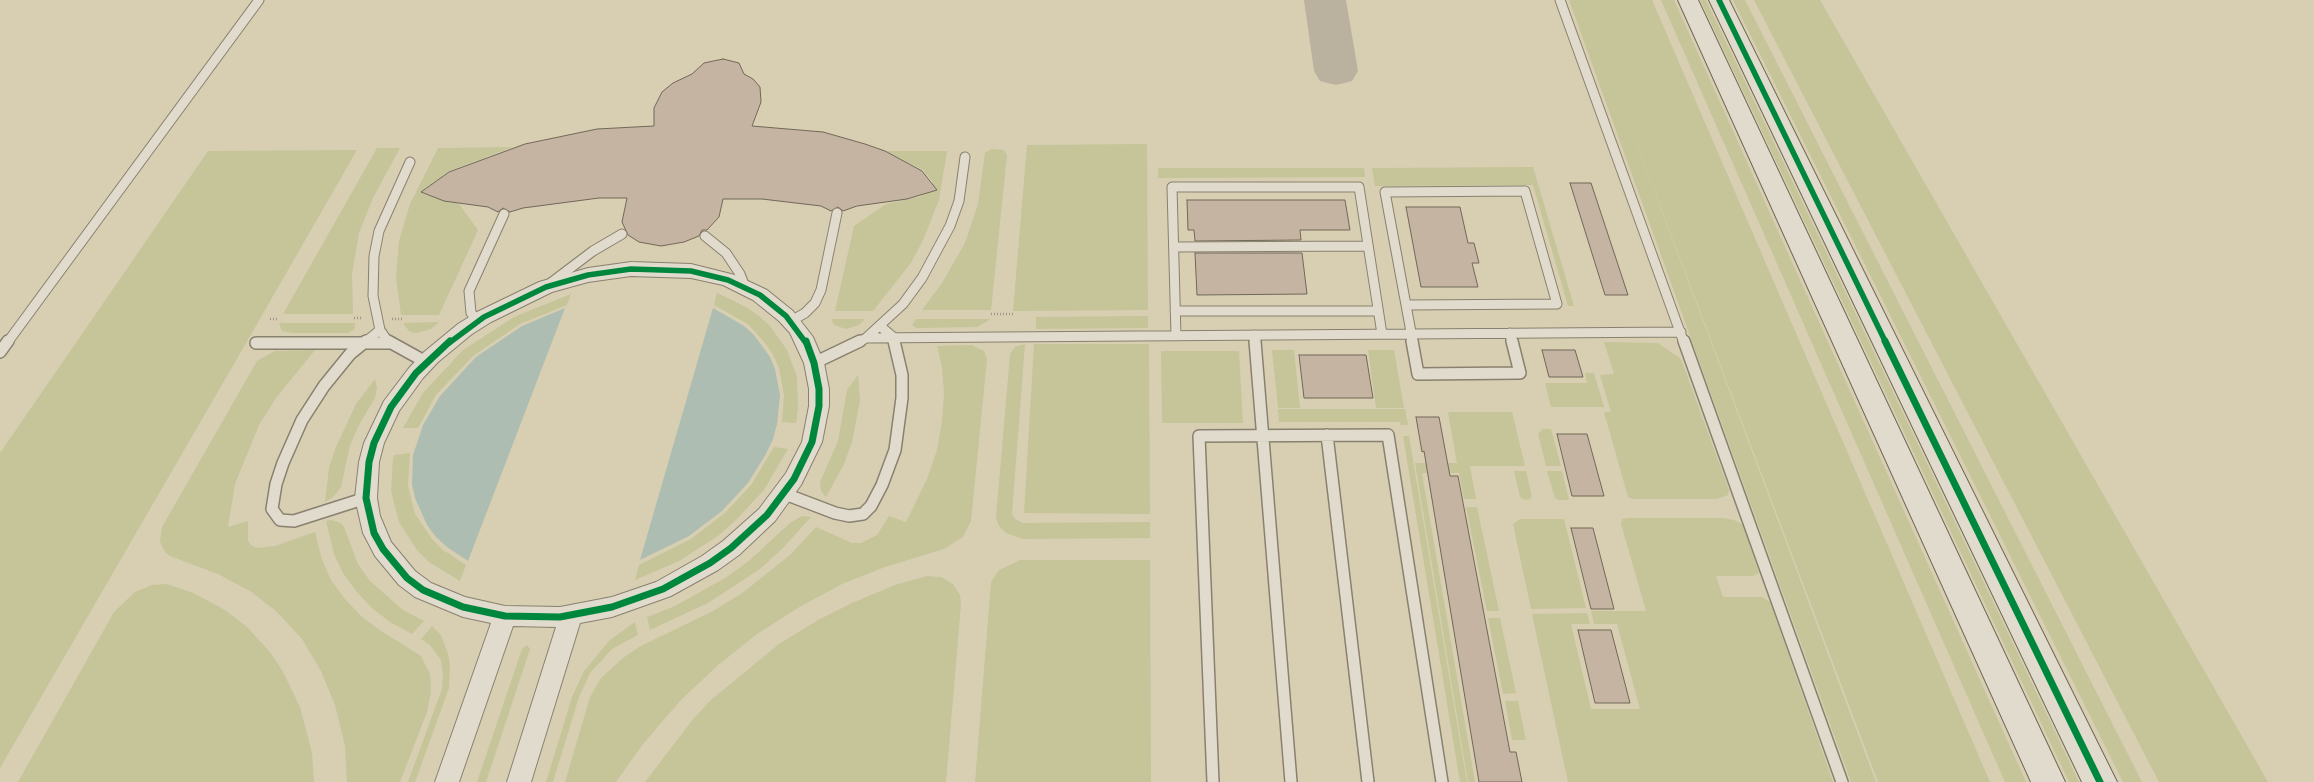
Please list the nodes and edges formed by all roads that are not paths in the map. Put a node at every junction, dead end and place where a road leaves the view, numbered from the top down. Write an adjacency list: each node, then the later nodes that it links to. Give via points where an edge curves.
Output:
1 (259, 0): 33 (lane)
2 (1560, 0): 22 (lane)
3 (1688, 0): 49 (street)
4 (1719, 0): 50 (street)
5 (965, 157): 20 (lane, via 959,201 938,252 918,285)
6 (410, 162): 21 (lane, via 383,219 374,256 373,296)
7 (837, 213): 19 (lane, via 821,290 815,303)
8 (504, 214): 18 (lane, via 469,291 471,313)
9 (622, 234): 14 (lane, via 593,250)
10 (705, 236): 13 (lane, via 726,253)
11 (1368, 246): 12 (lane); 12 (lane, via 1359,187 1172,187); 17 (lane)
12 (1174, 247): 16 (lane)
13 (745, 287): 14 (street, via 710,275 652,268 610,271); 19 (street, via 774,305)
14 (546, 288): 18 (street, via 504,305)
15 (1406, 305): 15 (lane, via 1386,192 1525,191 1557,304); 25 (lane)
16 (1175, 311): 17 (lane); 27 (lane)
17 (1378, 311): 24 (lane)
18 (478, 321): 34 (street)
19 (791, 321): 35 (street, via 806,342)
20 (880, 326): 28 (lane); 29 (lane)
21 (380, 330): 31 (lane); 32 (lane)
22 (1681, 332): 23 (lane); 48 (lane)
23 (1510, 333): 25 (lane); 25 (lane, via 1520,373 1418,374)
24 (1382, 334): 25 (lane); 26 (lane)
25 (1411, 334)
26 (1254, 335): 27 (lane); 37 (lane)
27 (1176, 336): 28 (lane)
28 (893, 337): 29 (lane); 38 (lane, via 902,375 901,421 895,450 871,506 863,514 849,516)
29 (866, 338): 35 (lane)
30 (256, 343): 31 (lane)
31 (362, 343): 32 (lane); 39 (lane, via 324,386 302,420 283,463 272,509 280,520 294,521)
32 (389, 343): 34 (lane)
33 (0, 352)
34 (426, 362): 39 (street, via 381,425 369,462)
35 (814, 363): 38 (street, via 819,389 817,424 804,460)
36 (1327, 435): 37 (lane); 46 (lane); 47 (lane, via 1388,435)
37 (1262, 436): 44 (lane, via 1199,436); 45 (lane)
38 (784, 494): 40 (street, via 732,548 688,577 638,599)
39 (366, 498): 41 (street, via 374,533 394,564 408,578 442,600 485,614)
40 (572, 615): 41 (street); 43 (street)
41 (505, 616): 42 (street)
42 (447, 782)
43 (519, 782)
44 (1213, 782)
45 (1291, 782)
46 (1368, 782)
47 (1442, 782)
48 (1842, 782)
49 (2048, 782)
50 (2100, 782)

